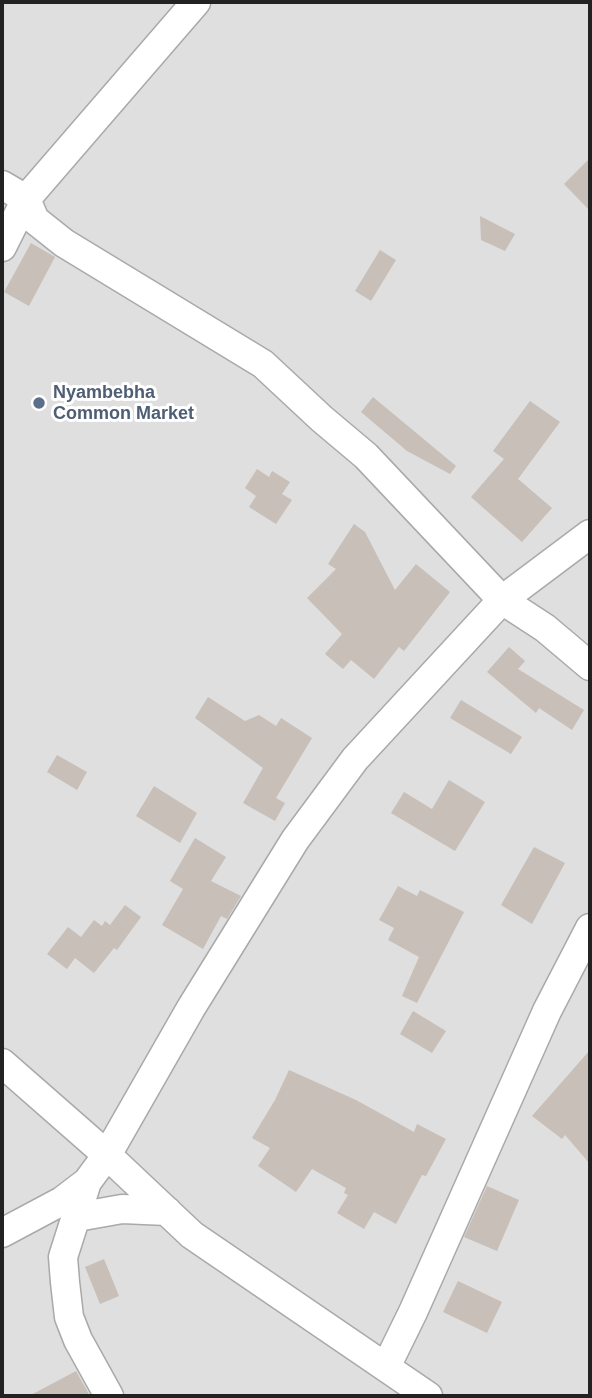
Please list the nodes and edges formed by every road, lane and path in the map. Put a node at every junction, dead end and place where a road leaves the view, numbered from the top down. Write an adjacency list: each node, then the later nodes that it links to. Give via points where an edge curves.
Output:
1 (196, 2): 2 (street)
2 (14, 192): 3 (street); 5 (street, via 35,220 64,243 263,364 366,456)
3 (2, 247)
4 (590, 534): 5 (street)
5 (502, 600): 6 (street); 9 (street, via 355,759 295,841)
6 (590, 666)
7 (590, 928): 14 (street, via 547,1011)
8 (2, 1063): 9 (street)
9 (107, 1155): 10 (street); 11 (street)
10 (87, 1182): 12 (street); 13 (street)
11 (167, 1211): 12 (street, via 122,1209); 14 (street, via 192,1235)
12 (76, 1217): 15 (street, via 63,1257 69,1317)
13 (2, 1233)
14 (386, 1367): 16 (street)
15 (108, 1396)
16 (428, 1396)

